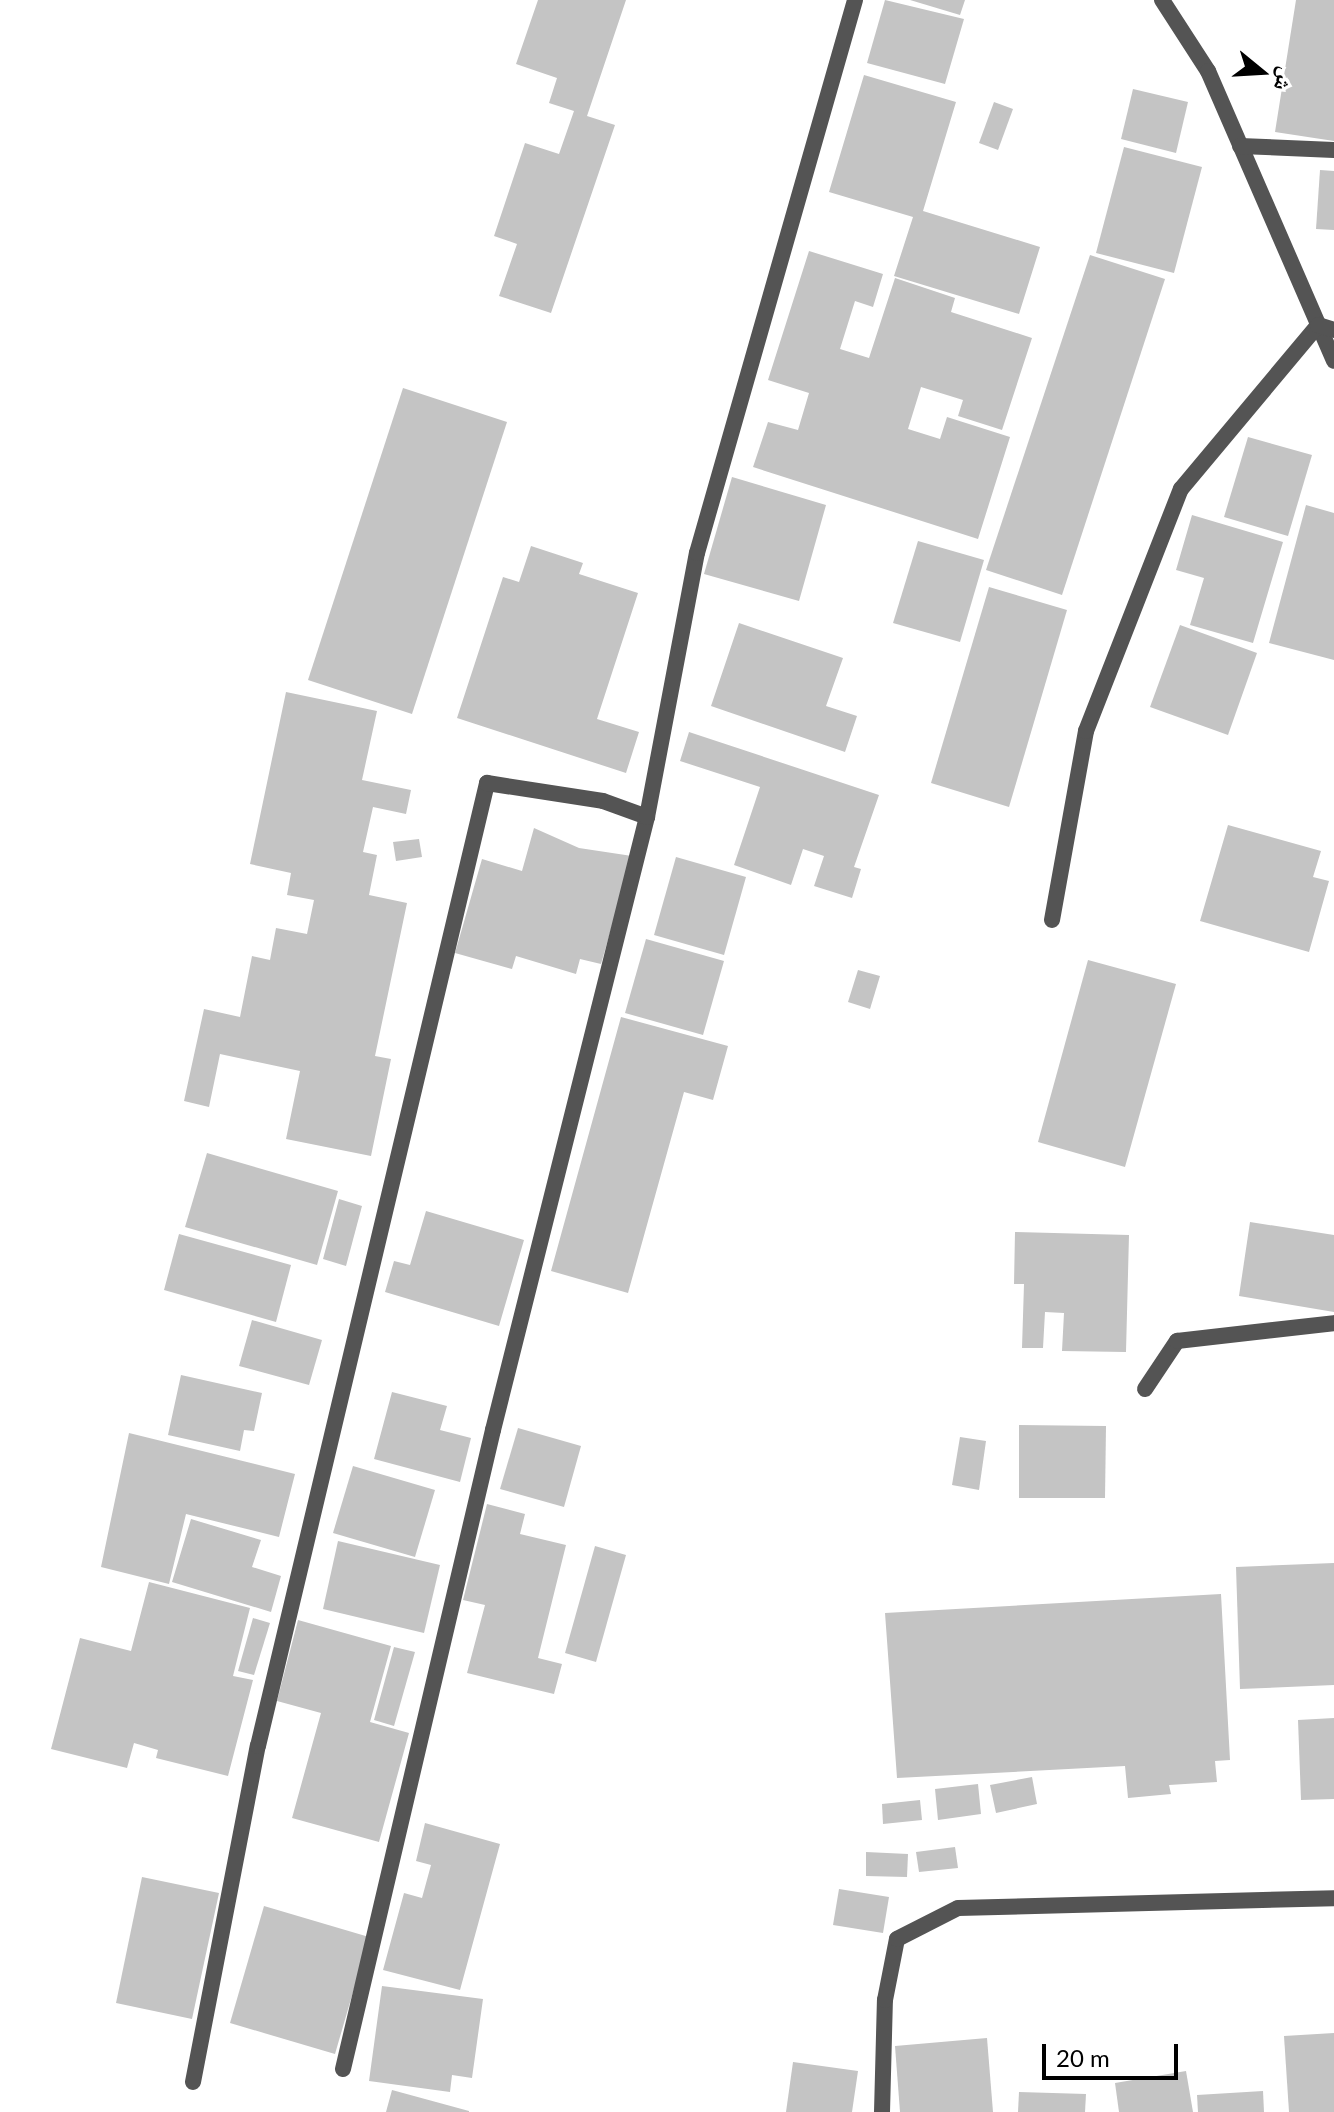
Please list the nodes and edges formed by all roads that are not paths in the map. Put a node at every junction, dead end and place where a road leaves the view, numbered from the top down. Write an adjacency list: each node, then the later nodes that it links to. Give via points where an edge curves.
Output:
1 (855, 0): 7 (street, via 697,553)
2 (1162, 0): 3 (street, via 1208,71)
3 (1240, 146): 4 (street); 5 (street)
4 (1334, 150)
5 (1326, 328): 6 (street); 8 (street, via 1181,489 1086,731)
6 (1334, 361)
7 (647, 817): 12 (street, via 493,1430); 13 (street, via 603,801 487,783 258,1746)
8 (1052, 920)
9 (1334, 1323): 10 (street, via 1177,1341)
10 (1145, 1389)
11 (1334, 1898): 14 (street, via 958,1908 897,1939 885,2000)
12 (343, 2069)
13 (193, 2082)
14 (882, 2112)

